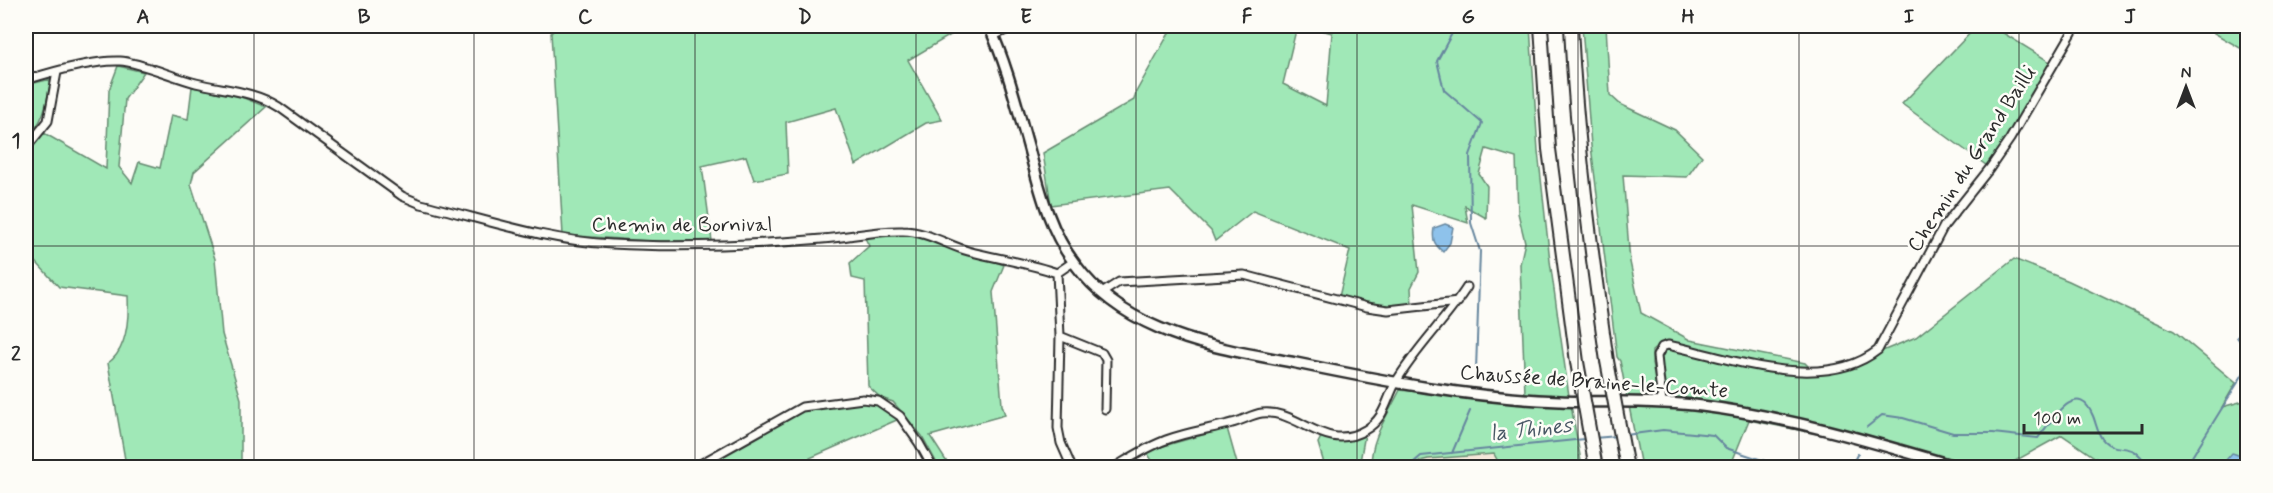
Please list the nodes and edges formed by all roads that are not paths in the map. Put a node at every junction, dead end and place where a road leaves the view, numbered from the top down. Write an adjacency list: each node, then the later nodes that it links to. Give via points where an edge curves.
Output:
1 (989, 26): 6 (main road, Chaussée de Braine-le-Comte)
2 (1015, 26): 6 (street)
3 (1541, 26): 23 (highway, bridge, via 1549,149 1577,362)
4 (1571, 26): 24 (highway, bridge, via 1591,252)
5 (2076, 26): 17 (street, Chemin du Grand Bailli, via 2010,139 1944,226 1878,350 1860,361 1816,371 1726,359 1668,345 1656,356)
6 (993, 36): 10 (main road, Chaussée de Braine-le-Comte, via 1044,206)
7 (57, 72): 8 (street, Chemin de Bornival); 9 (street, via 48,121); 11 (street, Chemin de Bornival, via 122,61 267,99 402,196 558,238 622,244 720,245 904,231)
8 (26, 80)
9 (26, 148)
10 (1073, 262): 11 (street); 13 (main road, Chaussée de Braine-le-Comte)
11 (1057, 273): 15 (street)
12 (1467, 287): 14 (street)
13 (1102, 293): 14 (street, via 1119,282 1244,275 1388,310); 16 (main road, Chaussée de Braine-le-Comte, via 1138,318 1191,339 1254,355)
14 (1458, 302): 16 (street)
15 (1060, 336): 18 (street, via 1102,353 1106,360); 21 (street, via 1058,428)
16 (1397, 381): 17 (main road, Chaussée de Braine-le-Comte, via 1518,399); 22 (street, via 1386,409 1363,432 1339,437 1310,430 1279,413 1260,413 1167,440)
17 (1662, 402): 25 (main road, Chaussée de Braine-le-Comte, via 1783,421)
18 (1105, 409)
19 (693, 468): 20 (street, via 802,407 863,399 878,400 900,416)
20 (933, 468)
21 (1072, 468)
22 (1113, 468)
23 (1596, 468)
24 (1627, 468)
25 (1961, 468)

